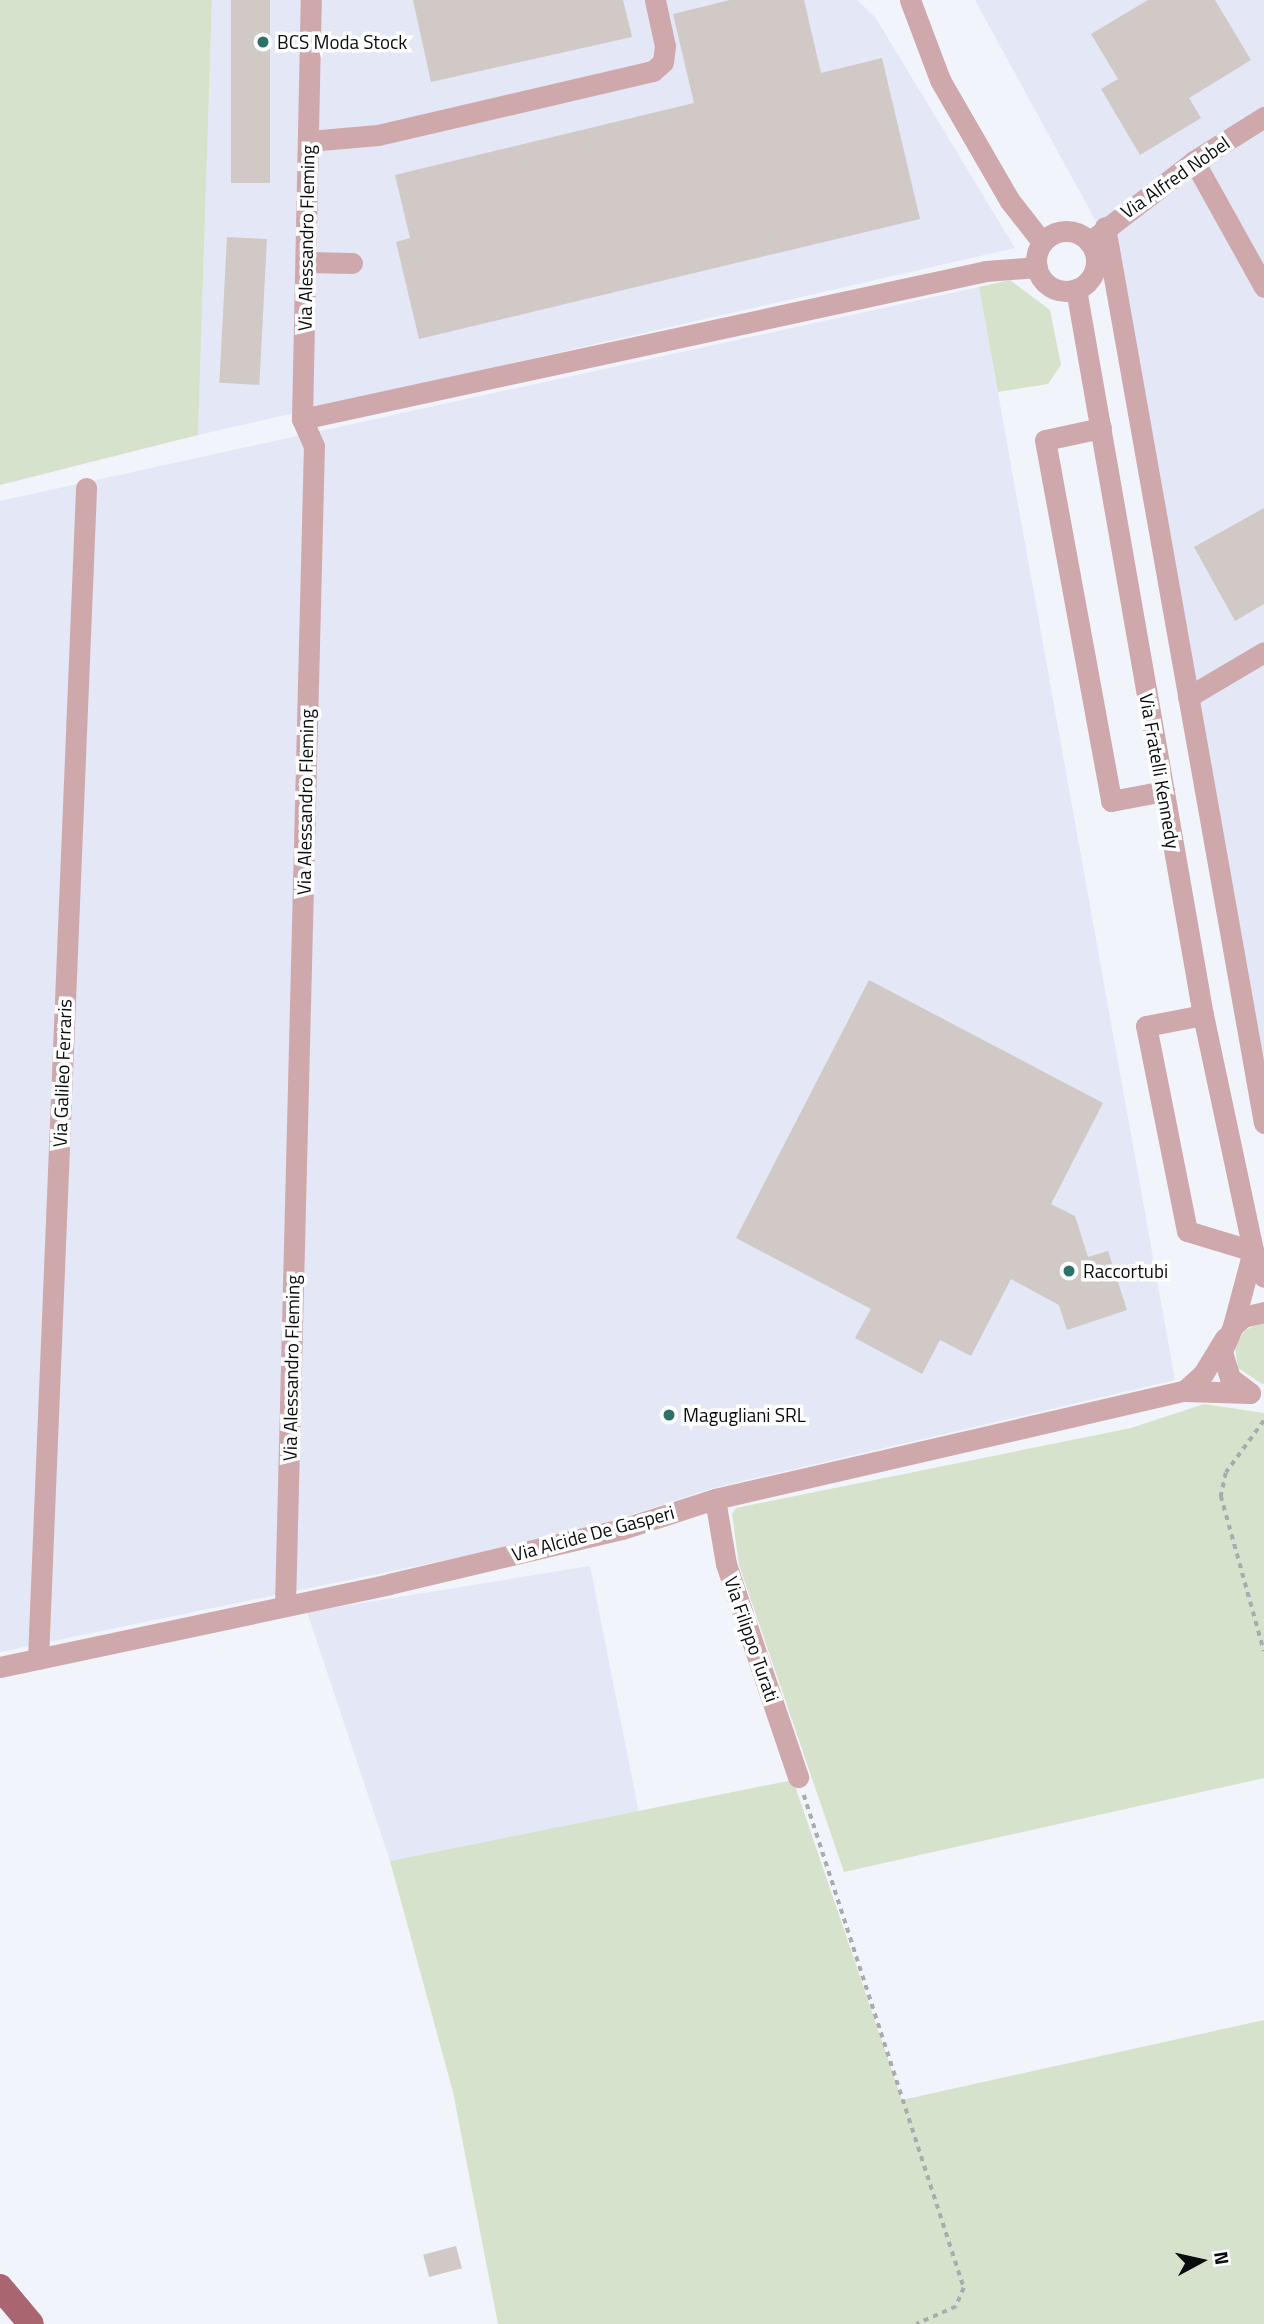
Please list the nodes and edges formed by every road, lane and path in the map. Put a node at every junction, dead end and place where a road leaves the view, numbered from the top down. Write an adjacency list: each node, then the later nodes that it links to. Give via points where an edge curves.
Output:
1 (311, 0): 5 (street, Via Alessandro Fleming)
2 (656, 0): 5 (street, via 665,46 663,62 653,71 378,135)
3 (910, 0): 8 (street, via 940,80 1010,201)
4 (1264, 117): 6 (street, Via Alfred Nobel)
5 (309, 141): 10 (street, Via Alessandro Fleming)
6 (1194, 161): 7 (street, Via Alfred Nobel); 13 (street)
7 (1105, 227): 9 (street, Via Alfred Nobel); 19 (street)
8 (1042, 242): 9 (street, via 1068,230); 12 (street)
9 (1089, 242): 14 (street, via 1096,266 1093,276)
10 (306, 262): 11 (street); 15 (street, Via Alessandro Fleming)
11 (352, 263)
12 (1037, 267): 14 (street, via 1051,287); 15 (street, via 986,271)
13 (1264, 287)
14 (1076, 289): 16 (street, Via Fratelli Kennedy)
15 (302, 419): 31 (street, Via Alessandro Fleming, via 314,446)
16 (1101, 428): 20 (street, Via Fratelli Kennedy); 20 (street, via 1045,440 1111,801)
17 (86, 488): 33 (street, Via Galileo Ferraris)
18 (1264, 652): 19 (street)
19 (1188, 696): 22 (street)
20 (1164, 791): 21 (street, Via Fratelli Kennedy)
21 (1203, 1015): 23 (street, Via Fratelli Kennedy); 23 (street, via 1146,1026 1187,1231)
22 (1264, 1123)
23 (1253, 1251): 24 (street, Via Fratelli Kennedy); 26 (street, Via Fratelli Kennedy)
24 (1264, 1277)
25 (1264, 1312): 26 (street, via 1243,1317)
26 (1229, 1332): 27 (street, via 1203,1374); 28 (street, via 1224,1365 1230,1378)
27 (1184, 1391): 28 (street, Via Alcide De Gasperi); 30 (street, Via Alcide De Gasperi)
28 (1257, 1394)
29 (1264, 1421): 32 (path, via 1226,1473 1221,1496)
30 (715, 1499): 31 (street, Via Alcide De Gasperi, via 622,1529); 35 (street, Via Filippo Turati, via 726,1564)
31 (285, 1606): 33 (street, Via Alcide De Gasperi)
32 (1264, 1651)
33 (38, 1659): 34 (street, Via Alcide De Gasperi)
34 (0, 1667)
35 (798, 1777): 36 (path, via 964,2288 956,2307)
36 (917, 2324)

